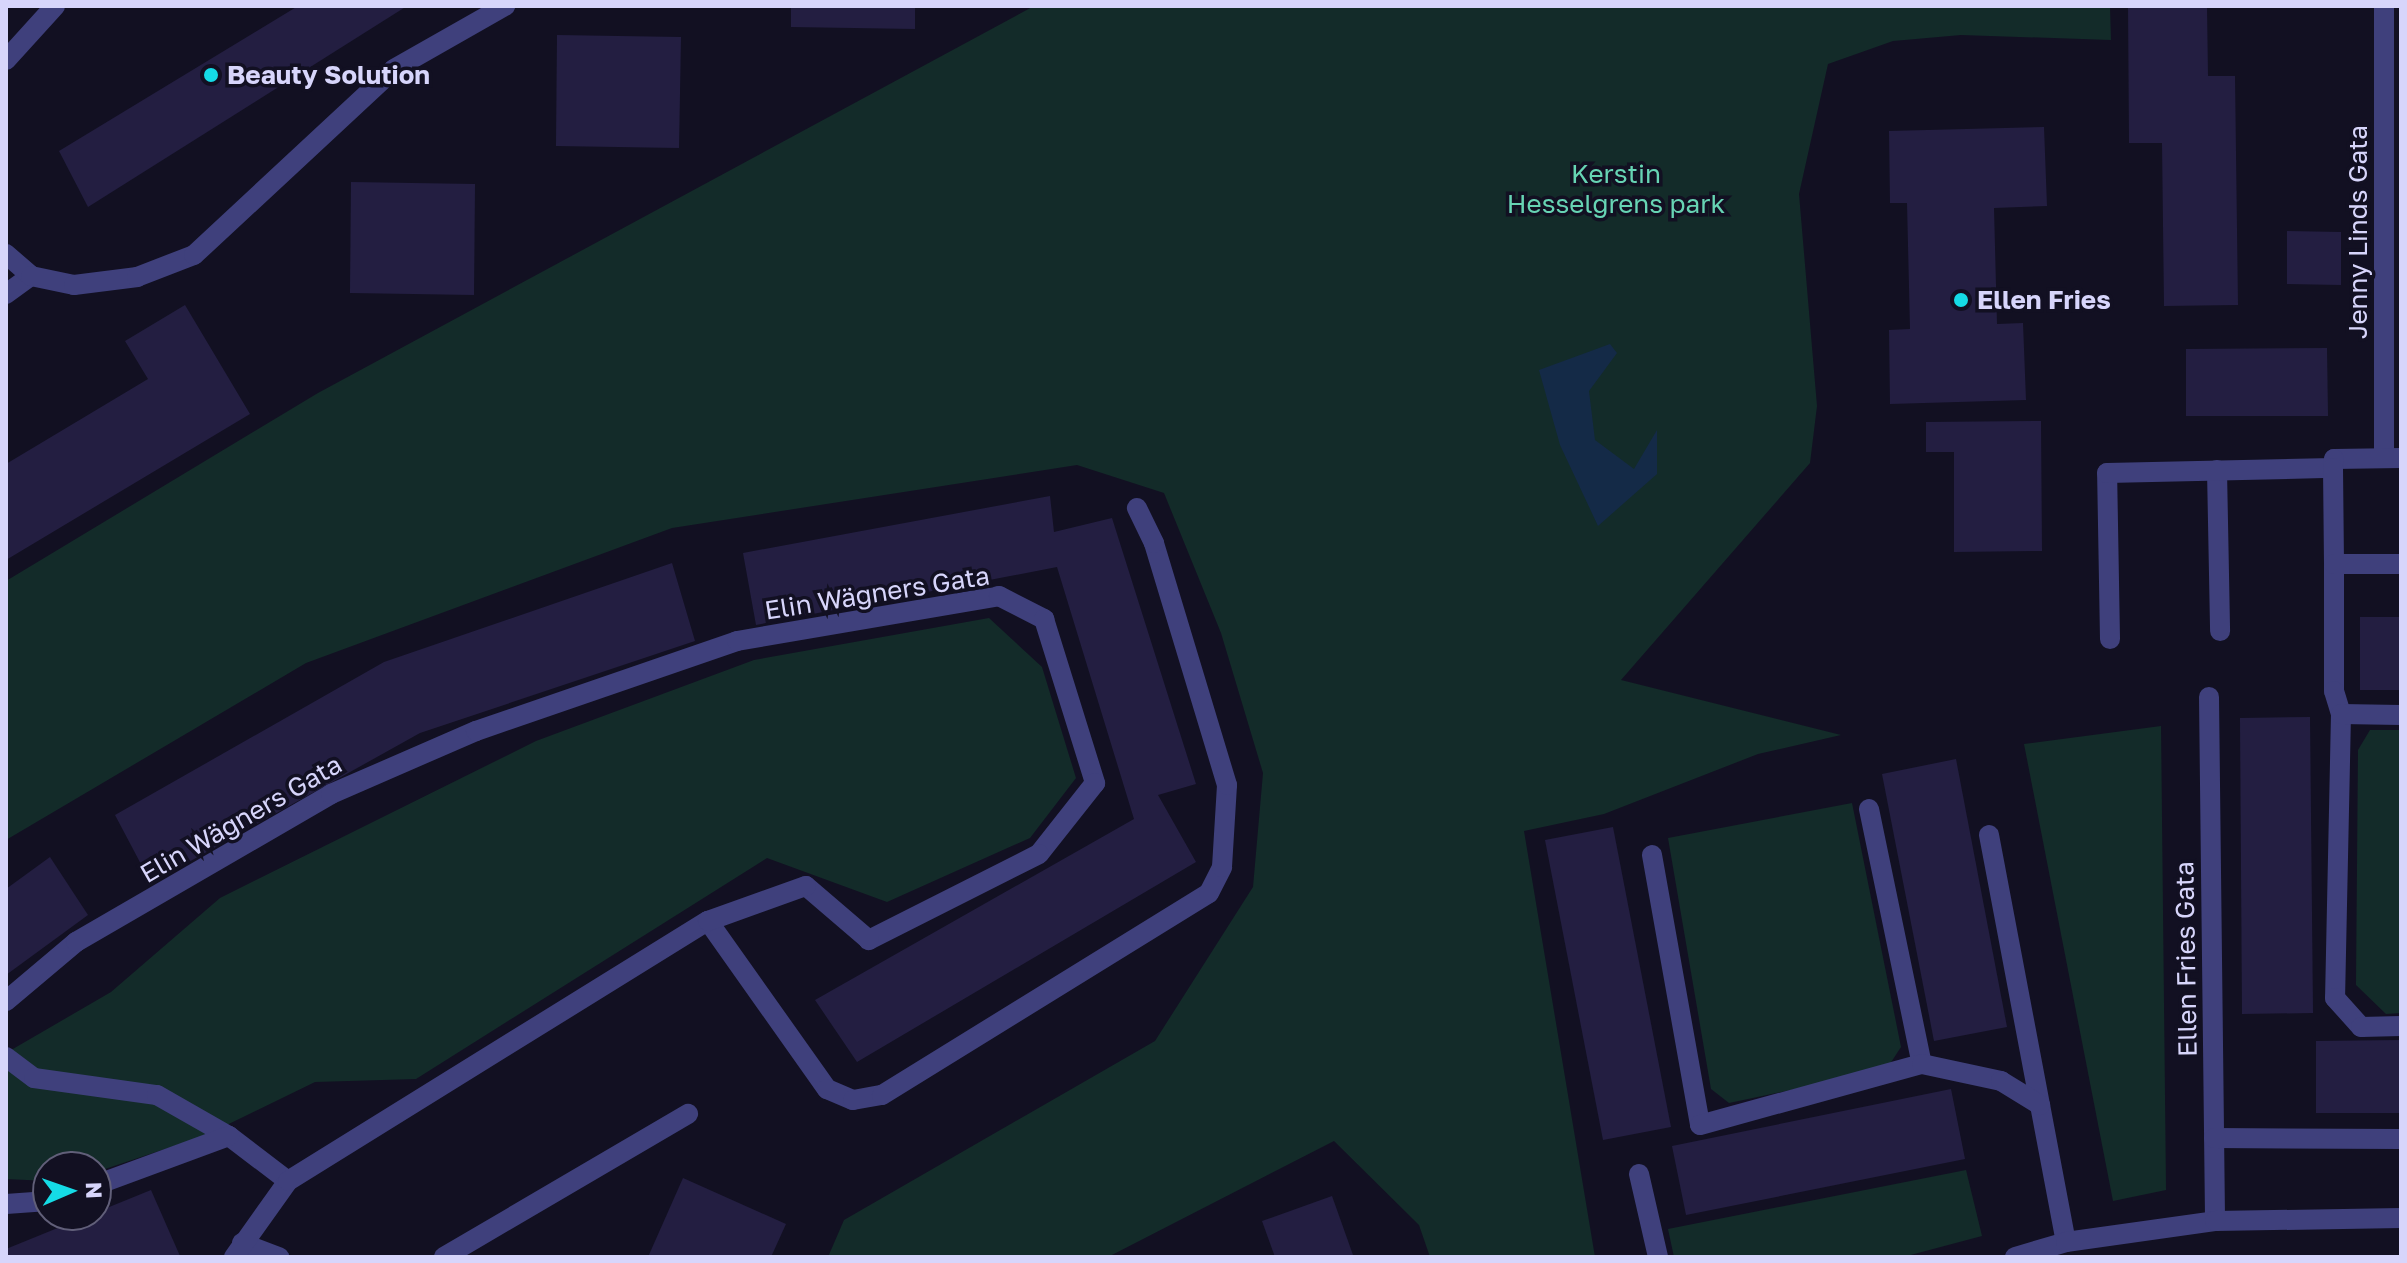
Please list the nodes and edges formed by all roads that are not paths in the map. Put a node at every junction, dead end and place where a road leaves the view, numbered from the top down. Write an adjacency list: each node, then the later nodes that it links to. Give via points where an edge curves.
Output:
1 (55, 6): 4 (street)
2 (505, 6): 6 (street, via 394,69 194,255 137,277 101,284 74,285)
3 (2384, 6): 8 (street, Jenny Linds Gata)
4 (6, 60)
5 (6, 254): 6 (street)
6 (31, 276): 7 (street)
7 (6, 294)
8 (2393, 458): 9 (street, via 2334,459)
9 (2333, 468): 10 (street); 12 (street)
10 (2217, 470): 14 (street); 15 (street, via 2107,473)
11 (1137, 508): 22 (street, via 1154,543 1227,785 1222,867 1209,893 882,1095 853,1100 827,1089)
12 (2334, 564): 13 (street); 17 (street, via 2334,691)
13 (2401, 564)
14 (2220, 631)
15 (2110, 639)
16 (2209, 697): 30 (street, Ellen Fries Gata)
17 (2341, 714): 18 (street); 24 (street, via 2335,998 2361,1027)
18 (2401, 715)
19 (1869, 809): 26 (street)
20 (1989, 835): 27 (street)
21 (1652, 855): 26 (street, via 1700,1125)
22 (708, 921): 23 (street, Elin Wägners Gata, via 806,886 869,940 1039,854 1095,783 1044,619 999,596 737,641 476,731 331,794 76,942); 34 (street, Elin Wägners Gata)
23 (6, 1001)
24 (2401, 1026)
25 (6, 1057): 29 (street, via 34,1078 157,1095)
26 (1922, 1064): 27 (street, via 2001,1081)
27 (2040, 1105): 39 (street)
28 (688, 1114): 42 (street)
29 (229, 1136): 33 (street); 34 (street)
30 (2214, 1138): 31 (street); 38 (street, Ellen Fries Gata)
31 (2401, 1139)
32 (1639, 1174): 43 (street)
33 (112, 1179)
34 (288, 1181): 40 (street, Elin Wägners Gata)
35 (32, 1202): 36 (street)
36 (6, 1204)
37 (2401, 1218): 38 (street)
38 (2215, 1221): 39 (street)
39 (2066, 1242): 44 (street)
40 (238, 1250): 41 (street)
41 (279, 1257)
42 (444, 1257)
43 (1658, 1257)
44 (2015, 1257)

